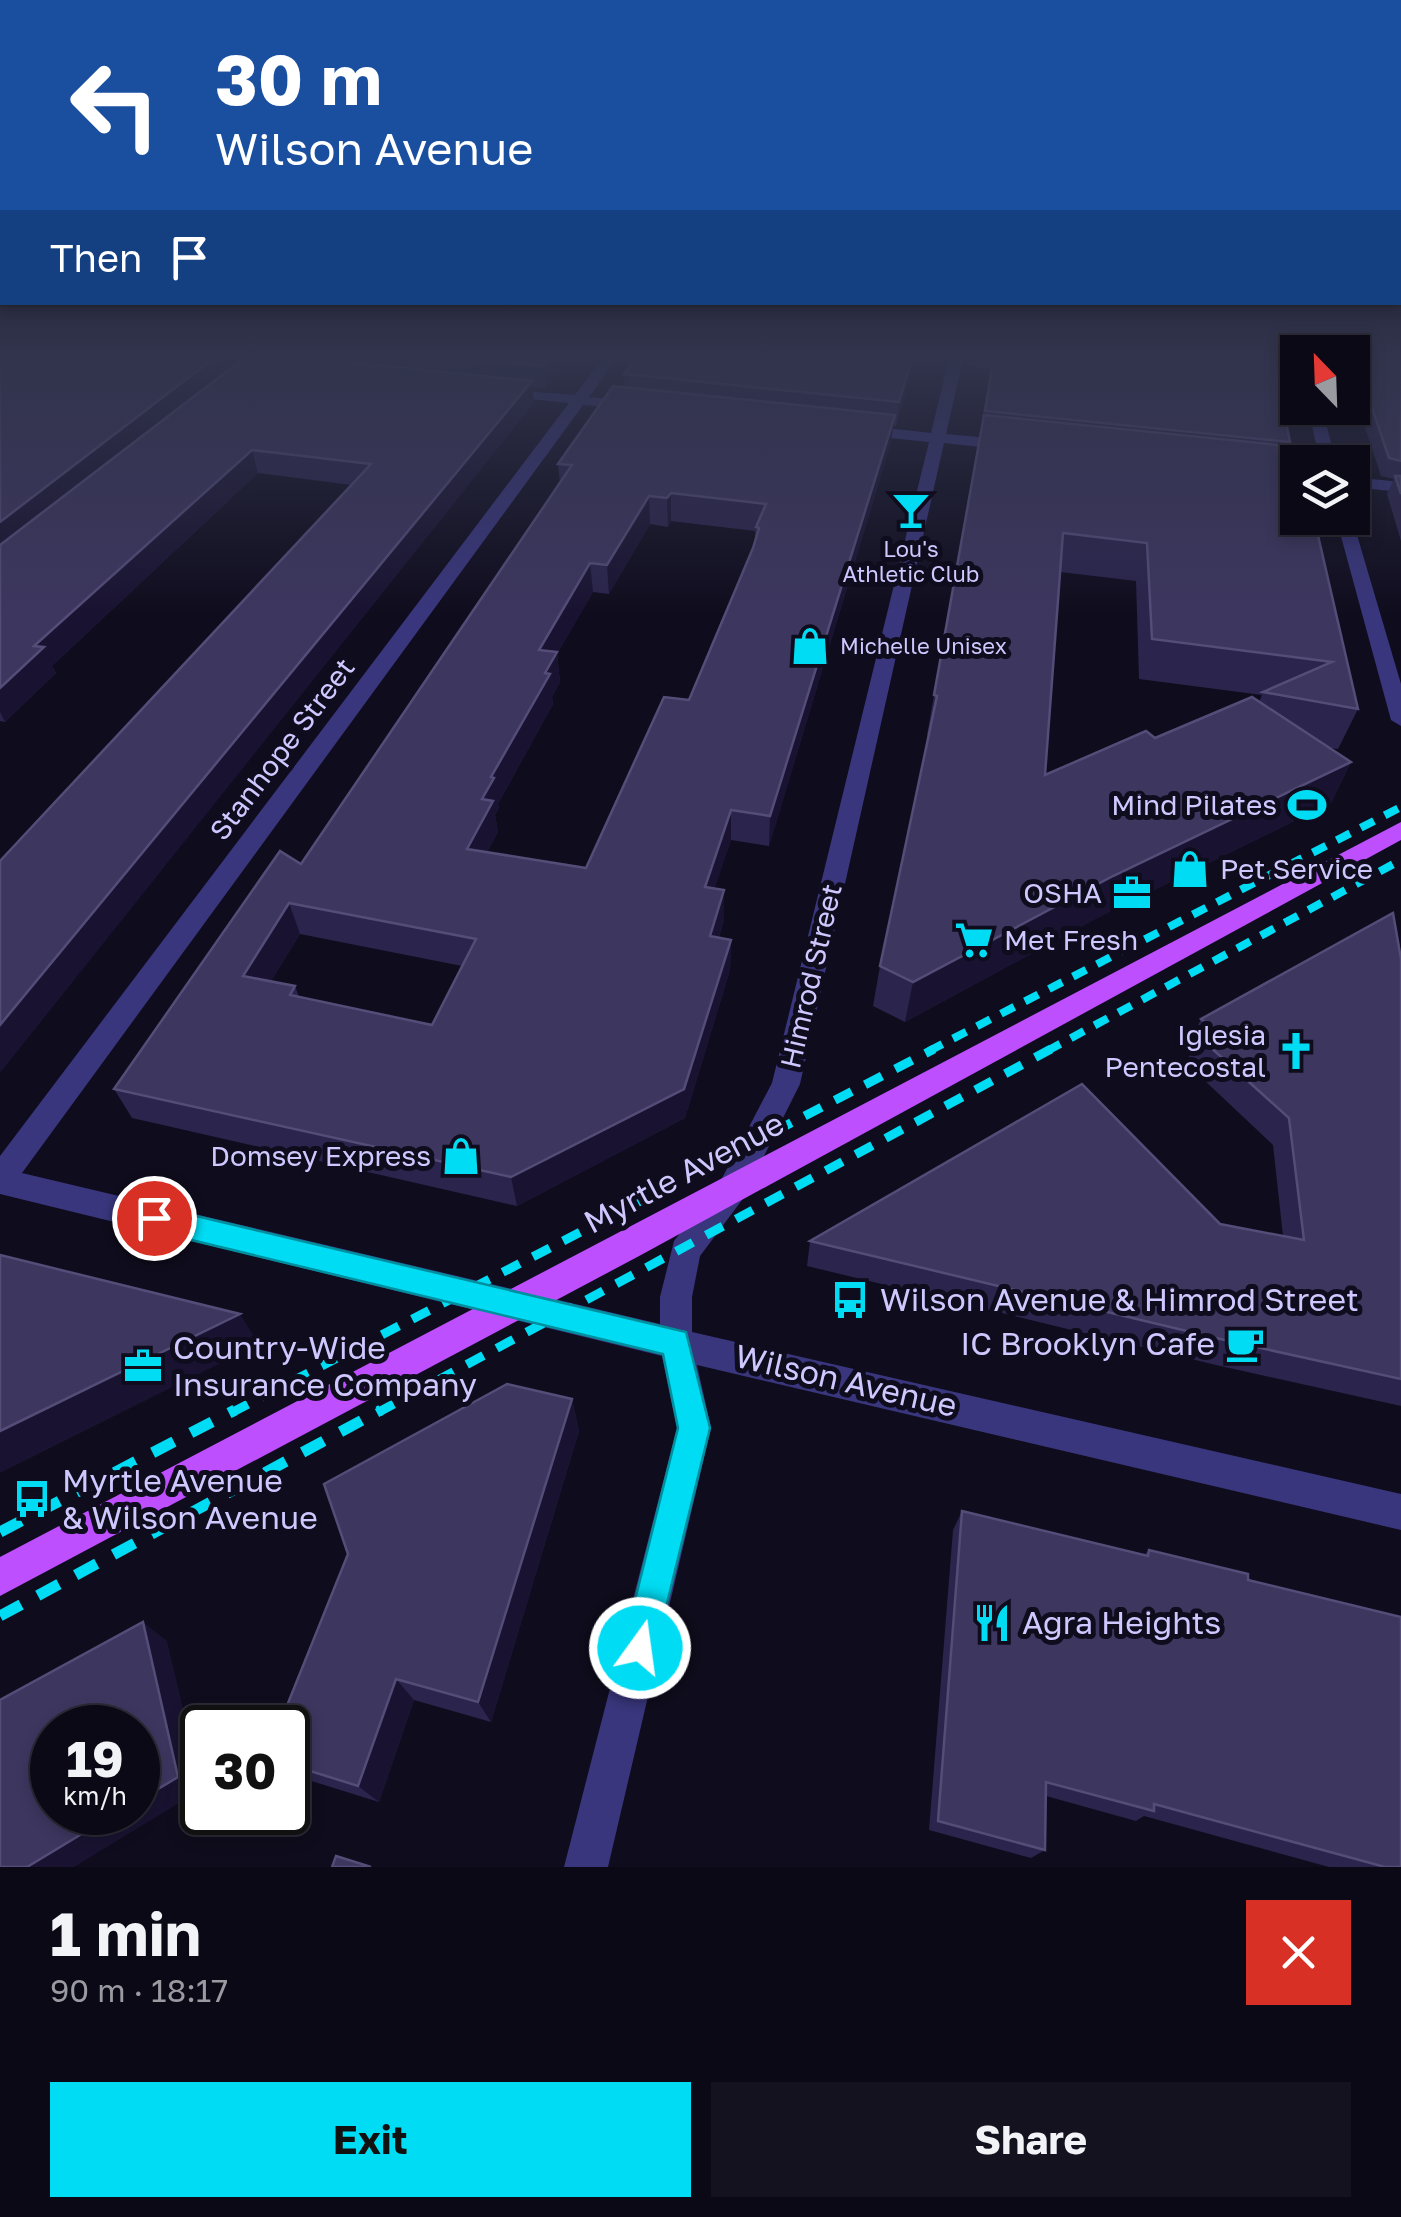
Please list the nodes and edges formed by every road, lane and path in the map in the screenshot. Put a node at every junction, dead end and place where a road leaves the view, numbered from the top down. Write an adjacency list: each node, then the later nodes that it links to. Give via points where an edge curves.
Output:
1 (547, 442): 10 (street, Stanhope Street)
2 (935, 442): 11 (street, Himrod Street, via 786,1084)
3 (977, 442): 4 (street)
4 (1025, 447)
5 (1370, 484): 6 (street)
6 (1401, 487)
7 (1349, 535): 8 (street)
8 (1401, 720)
9 (1401, 830): 11 (main road, Myrtle Avenue)
10 (0, 1180): 12 (street, Wilson Avenue)
11 (731, 1190): 12 (main road, Myrtle Avenue); 13 (street, Himrod Street, via 685,1251)
12 (513, 1306): 13 (street, Wilson Avenue); 15 (main road, Myrtle Avenue)
13 (676, 1342): 14 (street, Wilson Avenue); 16 (street, Himrod Street, via 694,1428)
14 (1401, 1512)
15 (0, 1577)
16 (586, 1867)

